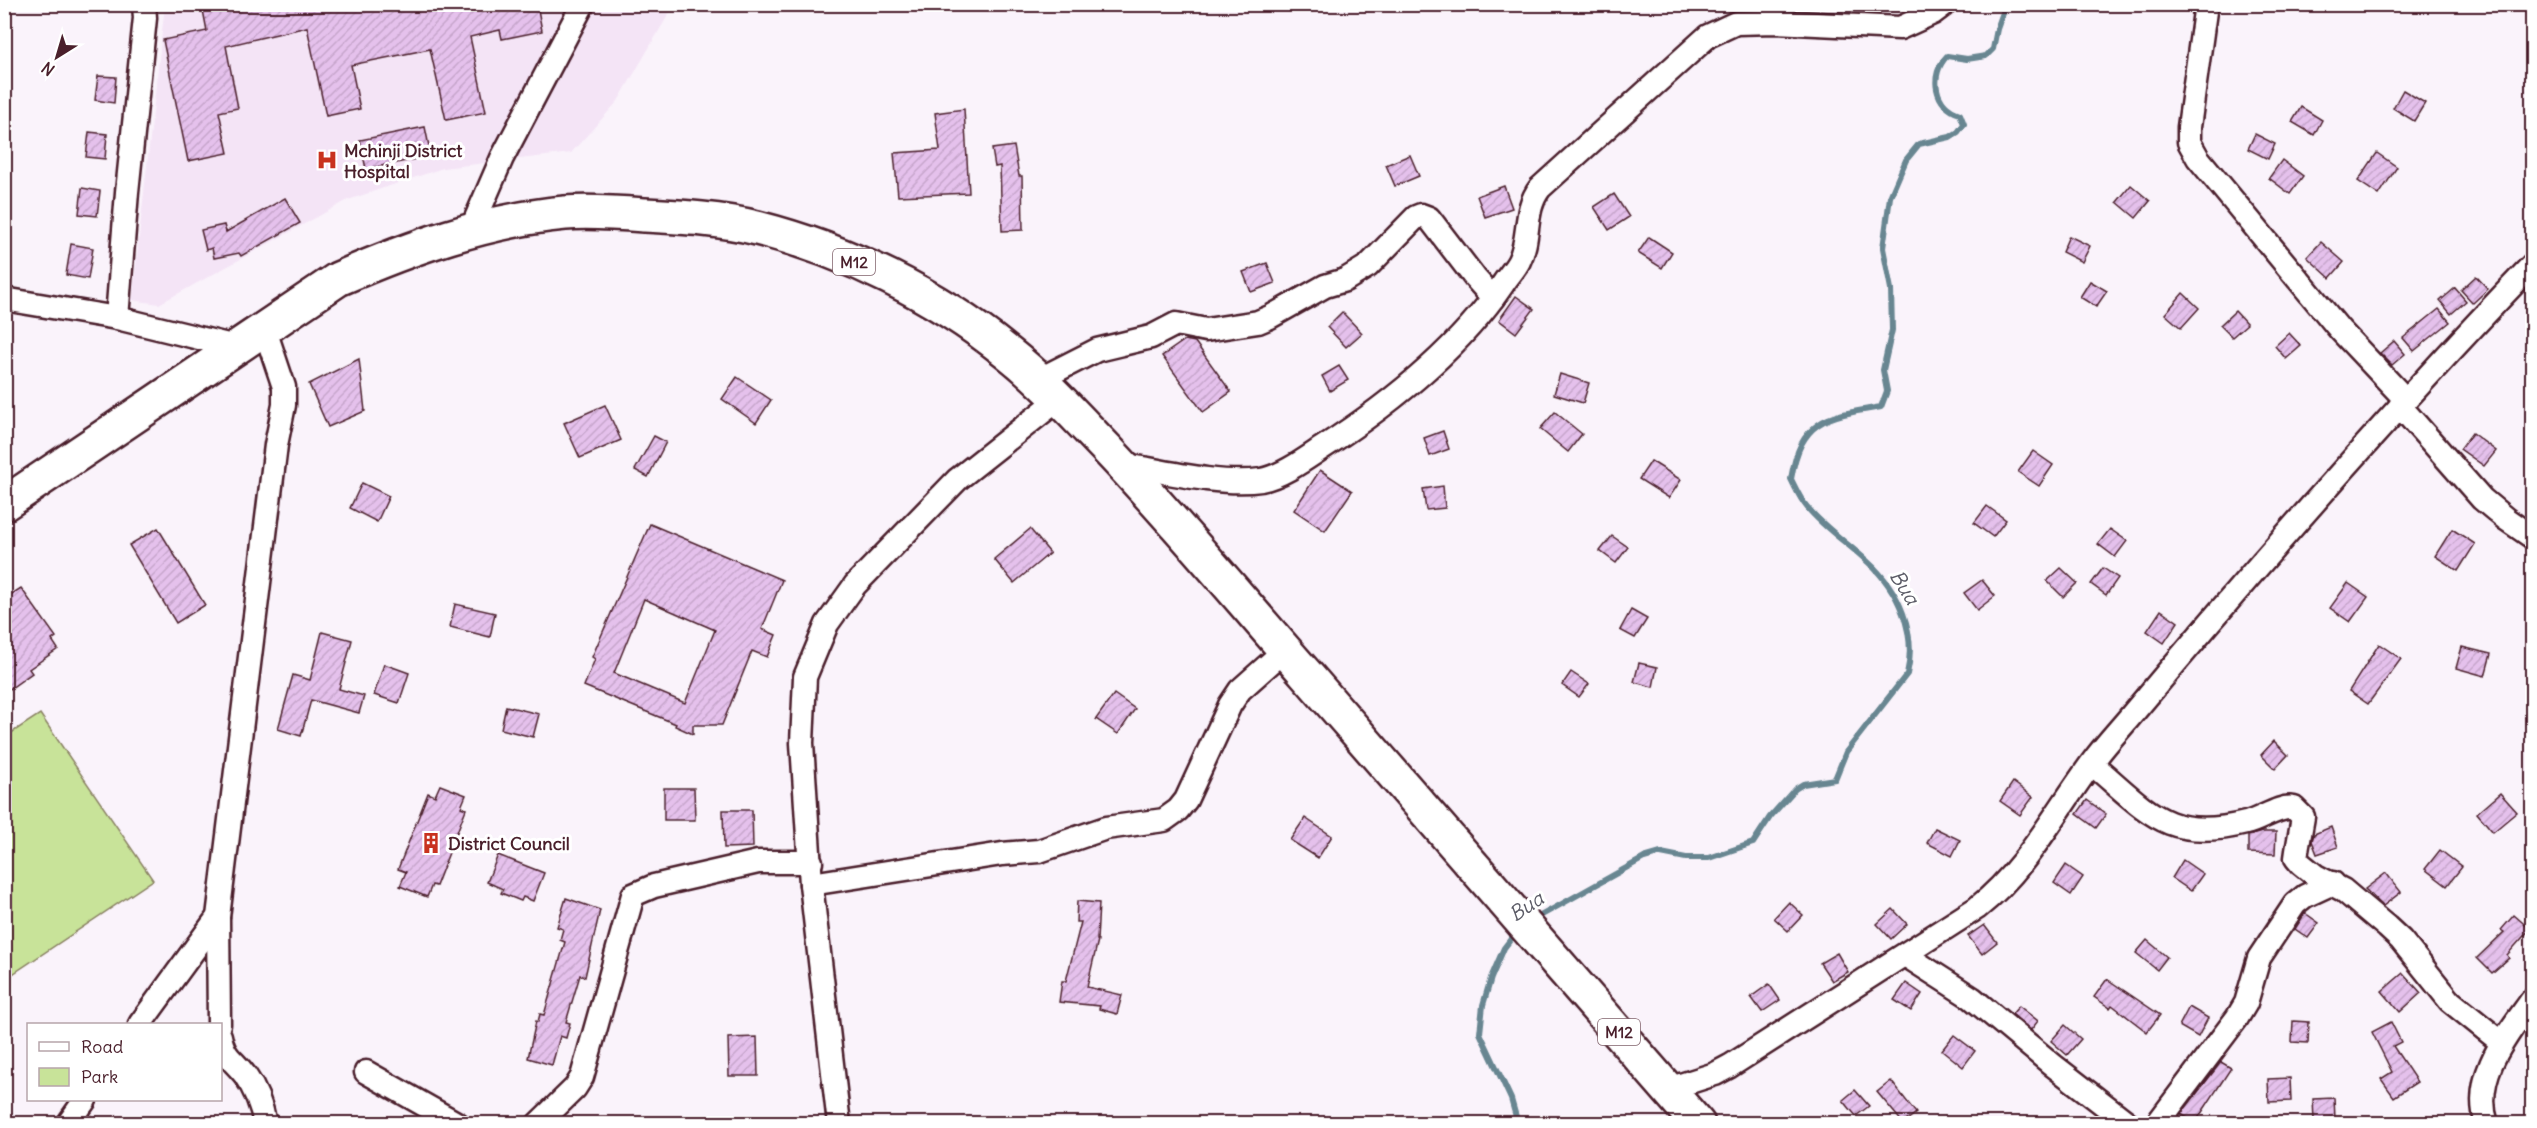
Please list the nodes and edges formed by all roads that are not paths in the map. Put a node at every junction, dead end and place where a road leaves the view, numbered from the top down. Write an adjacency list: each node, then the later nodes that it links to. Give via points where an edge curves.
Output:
1 (583, 4): 5 (street, via 502,158)
2 (1945, 4): 7 (street, via 1933,14 1900,28 1736,23 1708,36 1540,188 1532,199 1519,261)
3 (2206, 4): 13 (street, via 2189,142 2198,158)
4 (146, 9): 9 (street)
5 (470, 232): 10 (highway, M12, via 383,259 338,279); 12 (highway, M12, via 565,213 692,217 753,227 804,242 915,290 966,321)
6 (2532, 265): 13 (street)
7 (1493, 298): 12 (street, via 1429,218 1421,215 1368,266 1270,318 1206,330 1176,324 1151,337 1097,350); 14 (street, via 1464,333 1403,388 1356,426 1289,468 1262,480 1224,480)
8 (4, 300): 9 (street)
9 (117, 318): 11 (street)
10 (264, 327): 11 (highway, M12); 21 (street, via 284,387 284,405)
11 (236, 346): 15 (highway, M12)
12 (1048, 389): 14 (highway, M12); 19 (street, via 855,585 827,624 805,677 802,743)
13 (2403, 403): 16 (street, via 2482,499); 18 (street, via 2240,586)
14 (1121, 464): 17 (highway, M12)
15 (4, 504)
16 (2532, 537)
17 (1285, 650): 19 (street, via 1240,690 1186,800 1164,820 1106,828 1039,851); 29 (highway, M12)
18 (2092, 764): 20 (street, via 2151,814 2182,829 2218,830 2295,808 2303,817 2296,858 2316,876); 22 (street, via 2031,853 2006,882 1977,908)
19 (811, 873): 34 (street, via 758,862 654,886 633,895 582,1077); 35 (street)
20 (2333, 883): 26 (street, via 2401,940 2450,1001); 38 (street, via 2295,904 2259,958 2246,1003 2237,1018)
21 (218, 917): 24 (street); 25 (street)
22 (1905, 955): 29 (street, via 1730,1066); 37 (street, via 1972,998)
23 (2532, 1000): 26 (street)
24 (141, 1023)
25 (219, 1023)
26 (2501, 1042): 39 (street, via 2482,1095)
27 (222, 1047): 32 (street, via 255,1092)
28 (366, 1072): 33 (street)
29 (1668, 1089): 36 (highway, M12)
30 (84, 1101): 31 (street)
31 (68, 1124)
32 (265, 1124)
33 (458, 1124)
34 (538, 1124)
35 (839, 1124)
36 (1698, 1124)
37 (2129, 1124)
38 (2157, 1124)
39 (2487, 1124)

